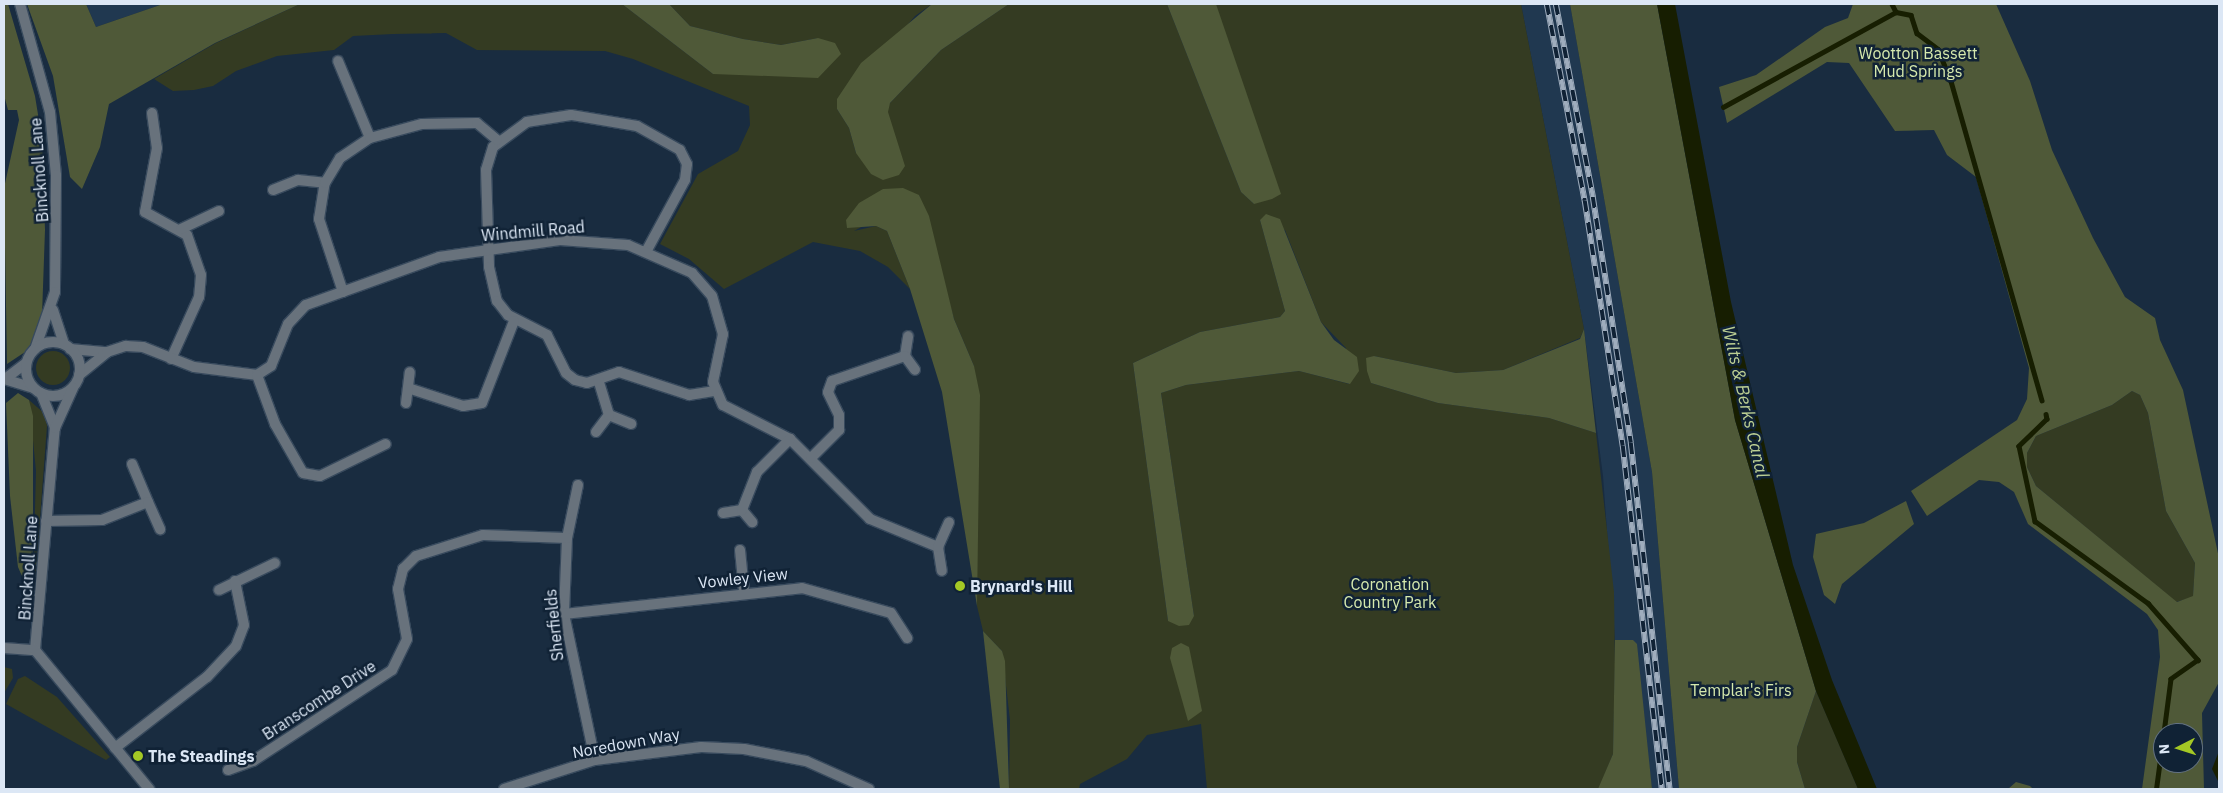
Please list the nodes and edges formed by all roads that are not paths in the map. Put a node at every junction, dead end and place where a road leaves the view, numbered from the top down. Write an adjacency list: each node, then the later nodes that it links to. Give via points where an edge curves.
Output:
1 (20, 4): 13 (street, Bincknoll Lane, via 54,132 58,227)
2 (338, 61): 4 (street)
3 (152, 113): 9 (street, via 156,148 145,212 154,221)
4 (370, 138): 5 (street, via 422,124 470,122); 6 (street, via 340,158)
5 (498, 140): 10 (street, via 486,170); 11 (street, via 536,119 586,115 638,126 680,150 687,164 685,180)
6 (326, 183): 7 (street, via 298,180); 12 (street, via 319,219)
7 (273, 190)
8 (219, 211): 9 (street)
9 (181, 229): 20 (street, via 194,250 202,281 186,333)
10 (488, 248): 11 (street, Windmill Road, via 596,240); 12 (street, Windmill Road, via 439,257); 14 (street, via 497,301)
11 (647, 250): 31 (street, Windmill Road, via 692,273 715,302 723,334 713,374)
12 (343, 292): 25 (street, Windmill Road, via 298,311 271,366)
13 (53, 308): 16 (street, Bincknoll Lane); 17 (street, Bincknoll Lane)
14 (514, 322): 27 (street, via 547,335 571,378 581,382); 29 (street, via 482,403 463,406)
15 (908, 336): 19 (street)
16 (67, 346): 17 (street, via 49,342); 18 (street); 24 (street, via 78,359)
17 (35, 349): 21 (street)
18 (107, 352): 20 (street, via 143,346); 24 (street)
19 (905, 356): 22 (street); 39 (street, via 832,381 828,392 839,414 839,430)
20 (172, 359): 25 (street, via 194,367)
21 (26, 364): 26 (street); 30 (street)
22 (915, 370)
23 (410, 372): 29 (street)
24 (79, 375): 28 (street)
25 (257, 375): 38 (street, via 275,424 303,473 320,476)
26 (5, 379): 30 (street)
27 (598, 380): 31 (street, via 619,372 689,396); 33 (street)
28 (73, 388): 30 (street, via 58,396); 35 (street, Bincknoll Lane)
29 (408, 388): 32 (street)
30 (37, 390): 35 (street, Bincknoll Lane)
31 (714, 391): 37 (street, via 729,409)
32 (406, 403)
33 (609, 415): 34 (street); 36 (street)
34 (631, 424)
35 (55, 428): 45 (street, Bincknoll Lane)
36 (596, 432)
37 (790, 439): 39 (street); 43 (street, via 757,472)
38 (386, 444)
39 (811, 458): 50 (street, via 870,520)
40 (132, 464): 42 (street)
41 (578, 485): 49 (street, Sherfields)
42 (148, 502): 45 (street, via 102,520); 48 (street)
43 (742, 510): 44 (street); 46 (street)
44 (723, 513)
45 (46, 521): 60 (street, Bincknoll Lane)
46 (752, 522)
47 (949, 522): 50 (street)
48 (160, 529)
49 (567, 538): 57 (street, Sherfields); 63 (street, Branscombe Drive, via 483,535 416,556 404,569 398,589 407,639 392,670 253,761)
50 (938, 547): 53 (street)
51 (740, 550): 56 (street)
52 (275, 563): 54 (street)
53 (942, 571)
54 (235, 582): 55 (street); 61 (street, via 244,625 236,646 207,677)
55 (219, 590)
56 (744, 591): 57 (street, Vowley View); 58 (street, Vowley View, via 791,587 841,596 891,613)
57 (564, 614): 62 (street, Sherfields)
58 (907, 638)
59 (4, 648): 60 (street)
60 (35, 650): 61 (street)
61 (115, 748): 64 (street)
62 (595, 760): 65 (street, Noredown Way); 66 (street, Noredown Way, via 679,748 744,749 813,763)
63 (228, 770)
64 (146, 788)
65 (504, 789)
66 (869, 789)

